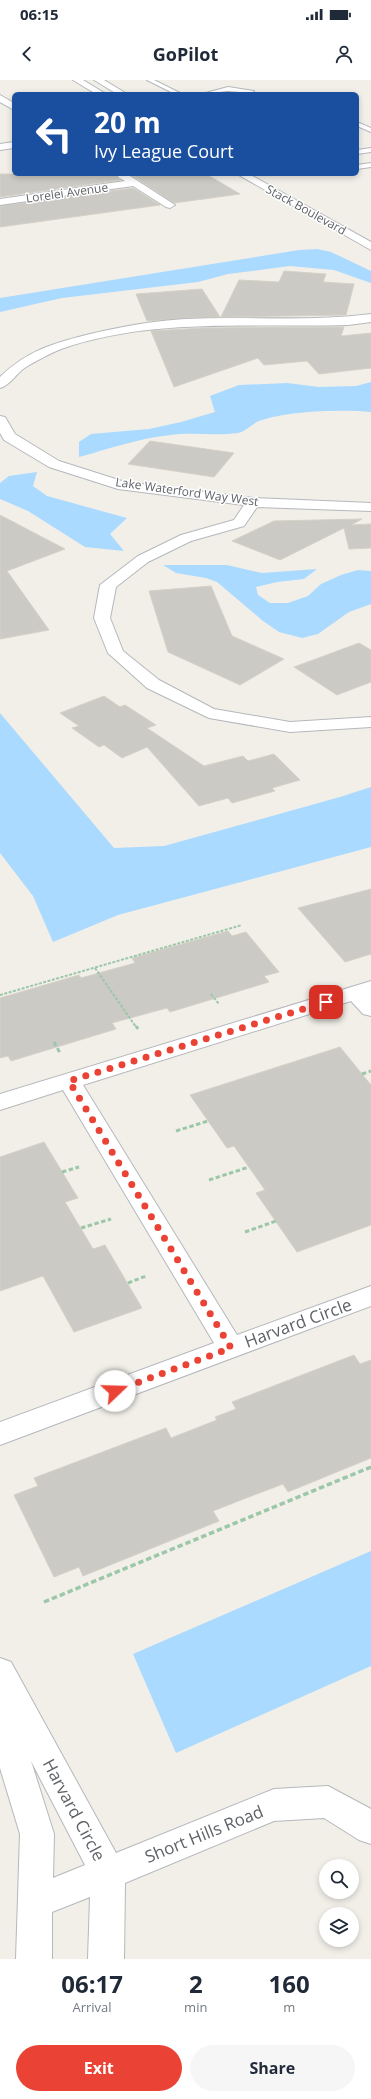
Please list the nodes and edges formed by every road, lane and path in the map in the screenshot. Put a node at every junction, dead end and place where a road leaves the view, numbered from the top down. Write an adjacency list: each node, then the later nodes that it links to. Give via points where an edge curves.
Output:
1 (78, 80): 5 (street)
2 (98, 80): 6 (street)
3 (150, 80): 7 (lane)
4 (251, 91): 8 (lane, via 228,89)
5 (99, 92)
6 (119, 92)
7 (175, 92)
8 (214, 92)
9 (0, 98): 10 (street)
10 (12, 106)
11 (359, 125): 12 (lane)
12 (371, 130)
13 (12, 145): 14 (street)
14 (0, 147)
15 (371, 150): 16 (lane)
16 (359, 152)
17 (371, 165): 18 (lane)
18 (359, 167)
19 (123, 176): 22 (street)
20 (246, 176): 26 (street, Stack Boulevard)
21 (268, 176): 25 (street, Stack Boulevard)
22 (135, 183): 23 (street, Lorelei Avenue); 24 (street)
23 (0, 202)
24 (170, 205)
25 (352, 224)
26 (371, 247)
27 (371, 318): 28 (street, via 290,323 185,323 118,331 56,348 20,365)
28 (0, 384)
29 (0, 420): 30 (street, Lake Waterford Way West, via 9,437 54,464 123,486)
30 (253, 502): 31 (street, Lake Waterford Way West); 32 (street, via 239,523 186,538 143,559 108,585 102,618 116,653 153,684 209,713 290,727)
31 (371, 507)
32 (371, 722)
33 (242, 925): 34 (path)
34 (95, 968): 37 (path); 40 (path)
35 (364, 990): 39 (street); 45 (street)
36 (211, 994): 38 (path)
37 (0, 995)
38 (218, 1004)
39 (371, 1010)
40 (138, 1029)
41 (54, 1042): 42 (path)
42 (60, 1053)
43 (371, 1071): 44 (path)
44 (362, 1074)
45 (69, 1081): 46 (street); 60 (street)
46 (0, 1102)
47 (208, 1121): 48 (path)
48 (176, 1132)
49 (79, 1167): 51 (path)
50 (249, 1167): 52 (path)
51 (62, 1172)
52 (209, 1180)
53 (112, 1219): 55 (path)
54 (276, 1221): 56 (path)
55 (81, 1228)
56 (245, 1232)
57 (146, 1276): 58 (path)
58 (128, 1283)
59 (371, 1296): 60 (street, Harvard Circle)
60 (231, 1348): 61 (street, Harvard Circle)
61 (0, 1434)
62 (371, 1468): 63 (path)
63 (44, 1602)
64 (0, 1672): 67 (street, Harvard Circle)
65 (0, 1715): 68 (street, via 37,1834)
66 (371, 1828): 67 (street, Short Hills Road, via 328,1802 274,1805)
67 (108, 1873): 68 (street, Short Hills Road); 70 (street, Harvard Circle)
68 (36, 1902): 69 (street)
69 (34, 1959)
70 (106, 1959)

